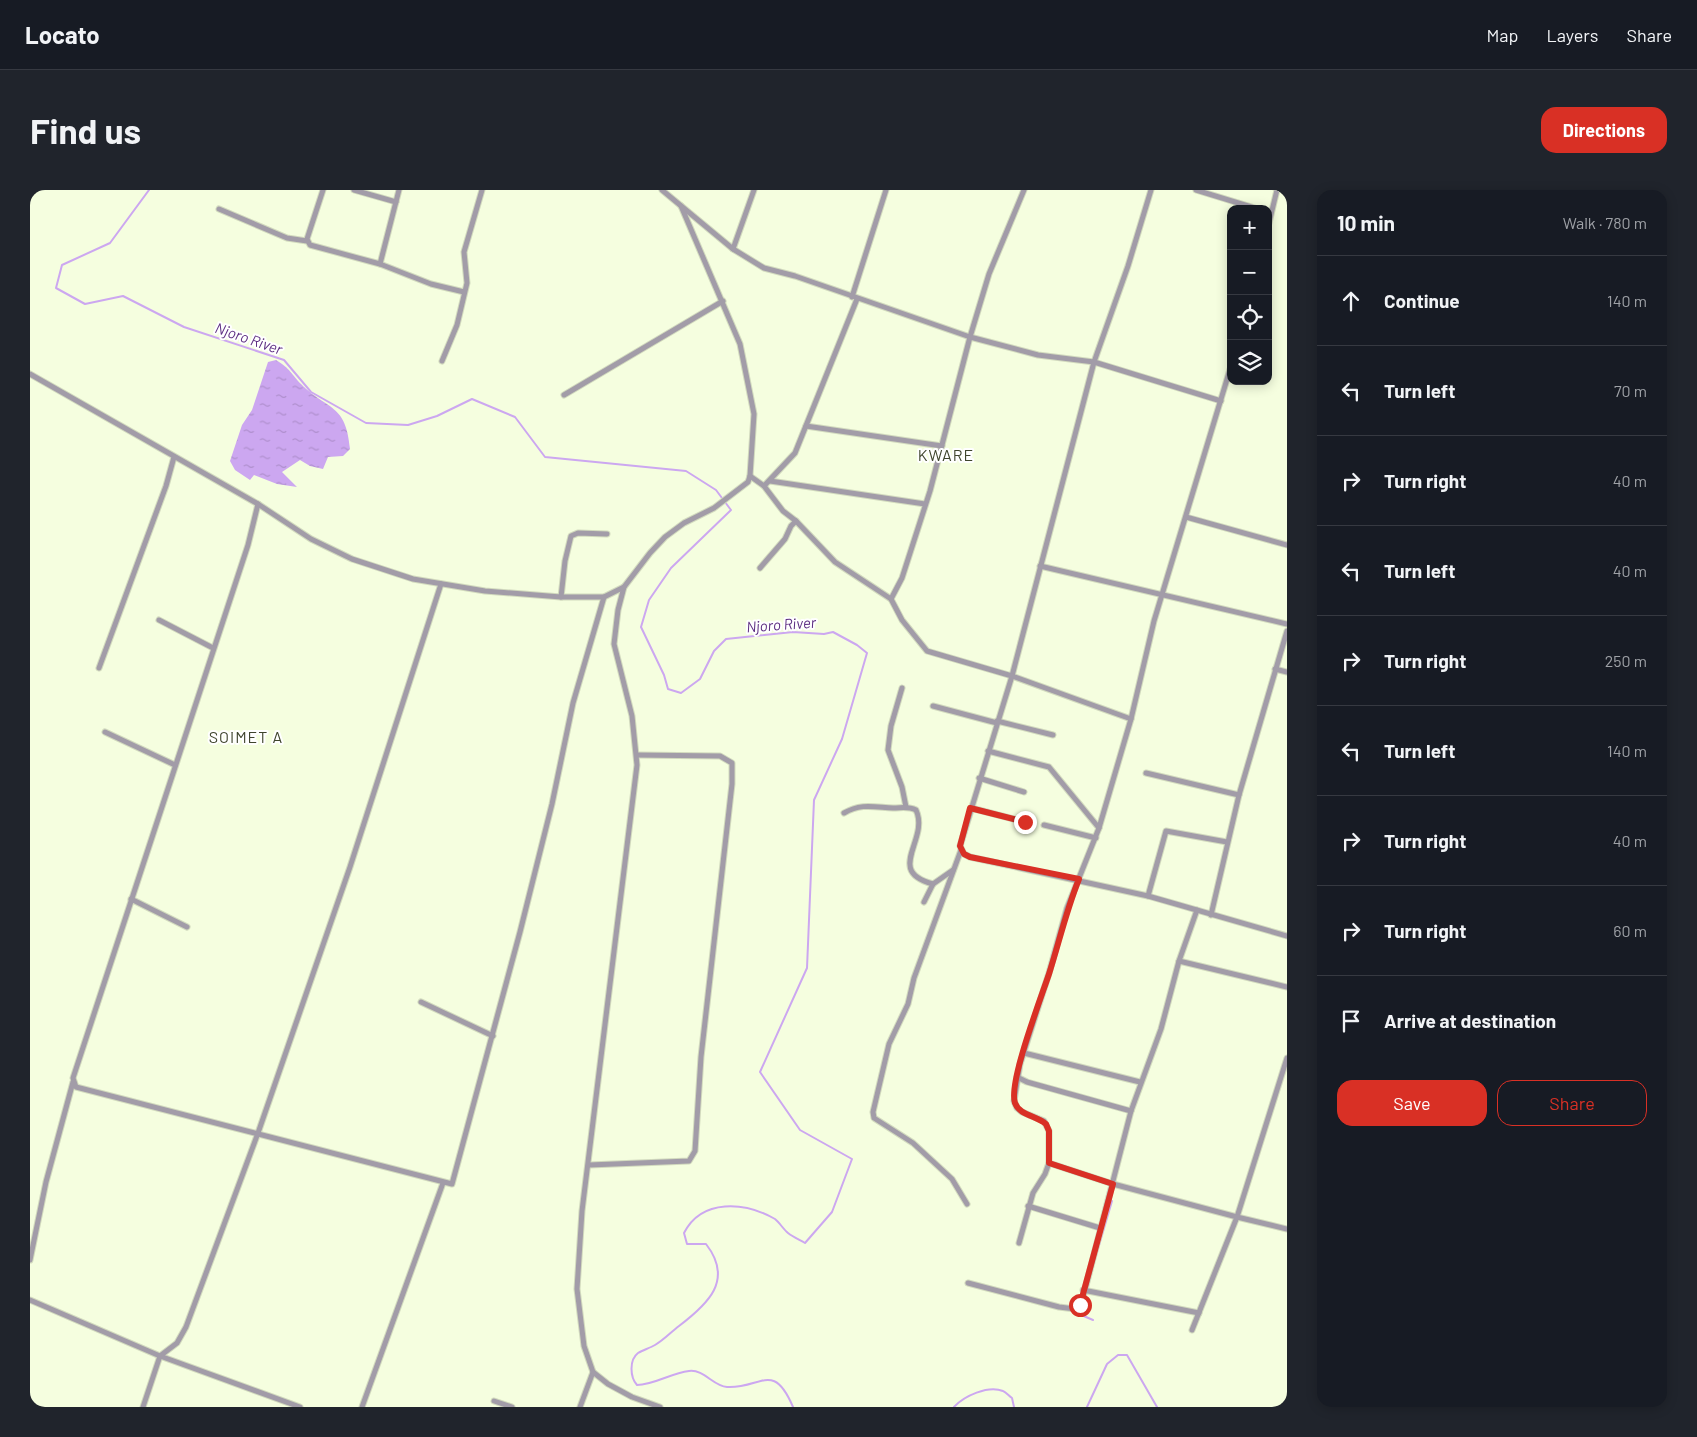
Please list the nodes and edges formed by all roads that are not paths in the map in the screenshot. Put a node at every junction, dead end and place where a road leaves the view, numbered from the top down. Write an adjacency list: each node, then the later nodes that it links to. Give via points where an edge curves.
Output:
1 (323, 190): 17 (street)
2 (354, 190): 12 (street)
3 (400, 190): 12 (street)
4 (482, 190): 20 (street, via 464,252 467,283)
5 (662, 190): 14 (street)
6 (754, 190): 18 (street)
7 (886, 190): 21 (street)
8 (1024, 190): 23 (street, via 989,274)
9 (1151, 190): 25 (street)
10 (1196, 190): 13 (street)
11 (1277, 190): 15 (street)
12 (396, 202): 19 (street)
13 (1245, 205)
14 (681, 206): 18 (street); 22 (street)
15 (1272, 206)
16 (219, 209): 17 (street, via 287,238)
17 (307, 241): 19 (street, via 310,245)
18 (733, 249): 21 (street, via 764,268)
19 (380, 264): 20 (street, via 432,284)
20 (464, 292): 24 (street, via 457,325)
21 (854, 298): 23 (street); 30 (street)
22 (723, 301): 28 (street); 33 (street, via 740,344 754,414)
23 (970, 337): 25 (street, via 1038,354); 31 (street)
24 (442, 361)
25 (1094, 362): 29 (street); 42 (street)
26 (30, 374): 32 (street)
27 (1227, 380): 29 (street)
28 (564, 395)
29 (1221, 401): 38 (street)
30 (806, 426): 31 (street); 34 (street, via 794,453)
31 (942, 446): 37 (street)
32 (174, 457): 36 (street); 54 (street)
33 (750, 476): 35 (street); 45 (street, via 742,487 714,508 665,537)
34 (770, 482): 35 (street); 37 (street)
35 (764, 486): 39 (street, via 783,511)
36 (258, 504): 44 (street, via 311,539 352,559); 53 (street, via 248,545)
37 (925, 504): 49 (street, via 902,578)
38 (1186, 517): 41 (street); 46 (street)
39 (796, 521): 43 (street); 49 (street, via 835,562)
40 (607, 534): 47 (street, via 578,533 571,536)
41 (1287, 545)
42 (1040, 566): 46 (street); 57 (street)
43 (760, 568)
44 (441, 584): 47 (street); 100 (street, via 350,866)
45 (624, 587): 48 (street); 65 (street, via 614,644 632,716)
46 (1163, 595): 51 (street); 60 (street)
47 (561, 597): 48 (street)
48 (604, 597): 93 (street, via 572,703 552,804)
49 (890, 598): 57 (street, via 902,620 927,651)
50 (158, 620): 53 (street)
51 (1287, 624)
52 (1287, 631): 55 (street)
53 (213, 648): 66 (street)
54 (99, 668)
55 (1275, 669): 56 (street); 70 (street)
56 (1287, 672)
57 (1012, 676): 60 (street); 61 (street)
58 (902, 688): 71 (street, via 888,750 902,786)
59 (933, 706): 61 (street)
60 (1131, 719): 76 (street)
61 (997, 722): 63 (street); 64 (street)
62 (105, 732): 66 (street)
63 (1053, 736)
64 (988, 750): 68 (street); 76 (street, via 1049,767)
65 (637, 755): 102 (street); 102 (street, via 720,756 732,763 701,1057 695,1151 689,1161)
66 (175, 765): 84 (street)
67 (1146, 773): 70 (street)
68 (980, 778): 69 (street); 72 (street)
69 (1024, 792)
70 (1239, 794): 78 (street)
71 (906, 807): 73 (street, via 860,806); 82 (street, via 916,810 920,824 910,869 918,879)
72 (970, 808): 74 (street); 79 (street, via 961,840)
73 (844, 813)
74 (1025, 822)
75 (1044, 825): 77 (street)
76 (1099, 828): 77 (street)
77 (1096, 838): 81 (street)
78 (1227, 842): 83 (street, via 1166,831); 87 (street)
79 (962, 850): 80 (street); 81 (street, via 970,857)
80 (953, 870): 82 (street); 105 (street, via 914,978 908,1004 889,1044 873,1112 874,1118 913,1143 952,1179)
81 (1079, 879): 83 (street); 94 (street, via 1067,908)
82 (933, 884): 85 (street)
83 (1148, 896): 86 (street)
84 (131, 899): 88 (street); 97 (street)
85 (924, 902)
86 (1197, 910): 87 (street); 90 (street)
87 (1211, 915): 89 (street)
88 (187, 927)
89 (1287, 936)
90 (1179, 961): 91 (street); 98 (street, via 1161,1028)
91 (1287, 987)
92 (421, 1002): 93 (street)
93 (493, 1036): 103 (street, via 452,1184)
94 (1024, 1052): 96 (street); 98 (street)
95 (1287, 1058): 107 (street)
96 (1017, 1077): 99 (street); 101 (street, via 1014,1101 1017,1108 1048,1127)
97 (73, 1082): 100 (street, via 76,1086); 111 (street, via 46,1182)
98 (1140, 1082): 99 (street)
99 (1131, 1111): 104 (street)
100 (258, 1133): 103 (street); 117 (street, via 186,1327 177,1344)
101 (1049, 1163): 104 (street); 106 (street)
102 (589, 1165): 118 (street, via 582,1211 577,1289 584,1346)
103 (443, 1183): 122 (street)
104 (1113, 1184): 107 (street); 108 (street)
105 (968, 1204)
106 (1028, 1206): 108 (street); 110 (street)
107 (1237, 1217): 109 (street); 115 (street)
108 (1100, 1228): 113 (street)
109 (1287, 1229)
110 (1019, 1243)
111 (30, 1260)
112 (968, 1283): 113 (street, via 1069,1309 1080,1305)
113 (1083, 1290): 115 (street)
114 (30, 1300): 117 (street)
115 (1199, 1313): 116 (street)
116 (1192, 1330)
117 (160, 1356): 120 (street); 121 (street)
118 (593, 1372): 124 (street); 125 (street, via 632,1397)
119 (494, 1401): 123 (street)
120 (143, 1407)
121 (300, 1407)
122 (362, 1407)
123 (512, 1407)
124 (580, 1407)
125 (660, 1407)

